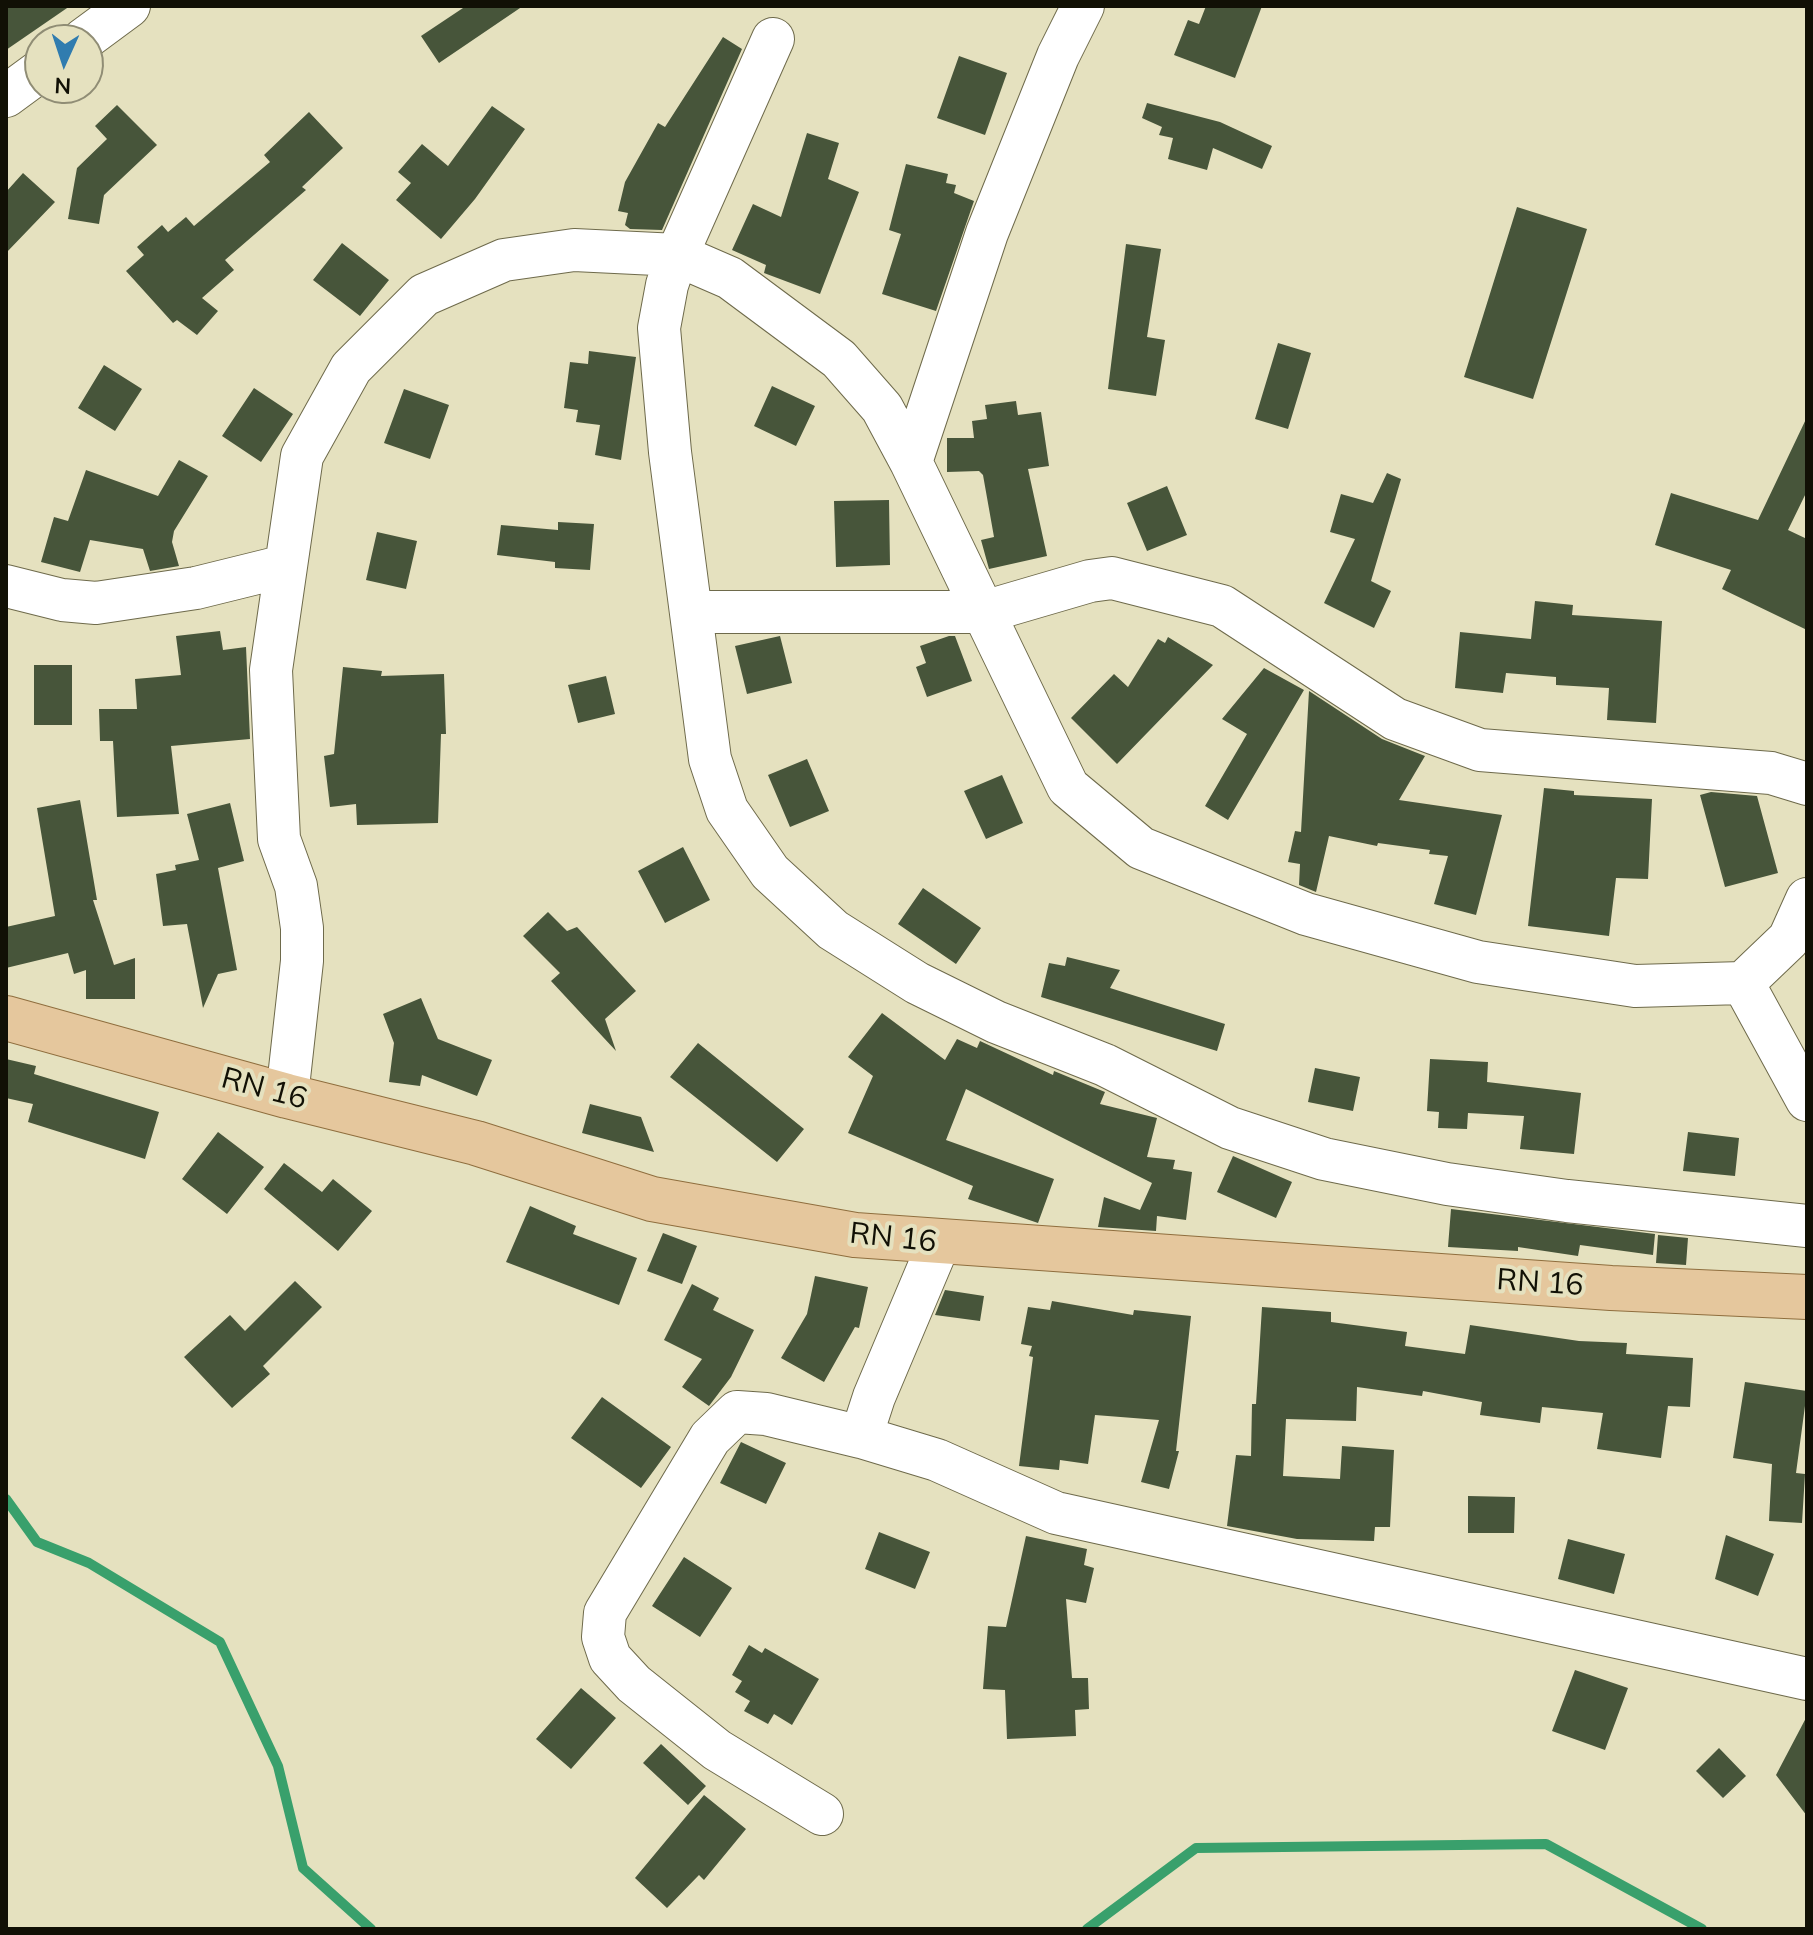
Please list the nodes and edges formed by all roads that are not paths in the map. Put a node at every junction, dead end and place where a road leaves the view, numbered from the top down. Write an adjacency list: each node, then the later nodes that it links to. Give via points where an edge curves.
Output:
1 (129, 6): 3 (street)
2 (1083, 6): 8 (street, via 987,233)
3 (104, 24)
4 (773, 39): 7 (street)
5 (24, 83): 6 (street)
6 (6, 96)
7 (677, 255): 8 (street, via 730,278 839,359 882,408); 9 (street, via 574,250 504,260 424,295 351,368 302,456); 11 (street, via 659,328)
8 (911, 462): 12 (street)
9 (285, 566): 10 (street, via 196,588 96,603); 17 (street, via 271,670 271,726 279,839 296,886 302,961)
10 (6, 586)
11 (691, 612): 12 (street); 19 (street, via 710,759 727,810 770,872 833,930 917,983 996,1022 1105,1065 1230,1128 1324,1159 1567,1201)
12 (984, 612): 13 (street, via 1090,581 1129,581 1222,606 1395,719 1480,750 1771,773); 15 (street, via 1068,787 1141,848 1306,914 1478,962 1635,986)
13 (1807, 784)
14 (1807, 899): 15 (street, via 1789,939)
15 (1743, 983): 18 (street)
16 (6, 1018): 17 (main road, RN 16 / RN 16)
17 (287, 1096): 20 (main road, RN 16 / RN 16, via 476,1143 652,1199 855,1235)
18 (1807, 1100)
19 (1807, 1226)
20 (939, 1243): 21 (main road, RN 16 / RN 16); 22 (street)
21 (1807, 1297)
22 (861, 1437): 23 (street, via 937,1460 1056,1513); 24 (street, via 737,1412 710,1438 605,1613 603,1637 610,1658 634,1684 717,1750)
23 (1807, 1679)
24 (822, 1814)

